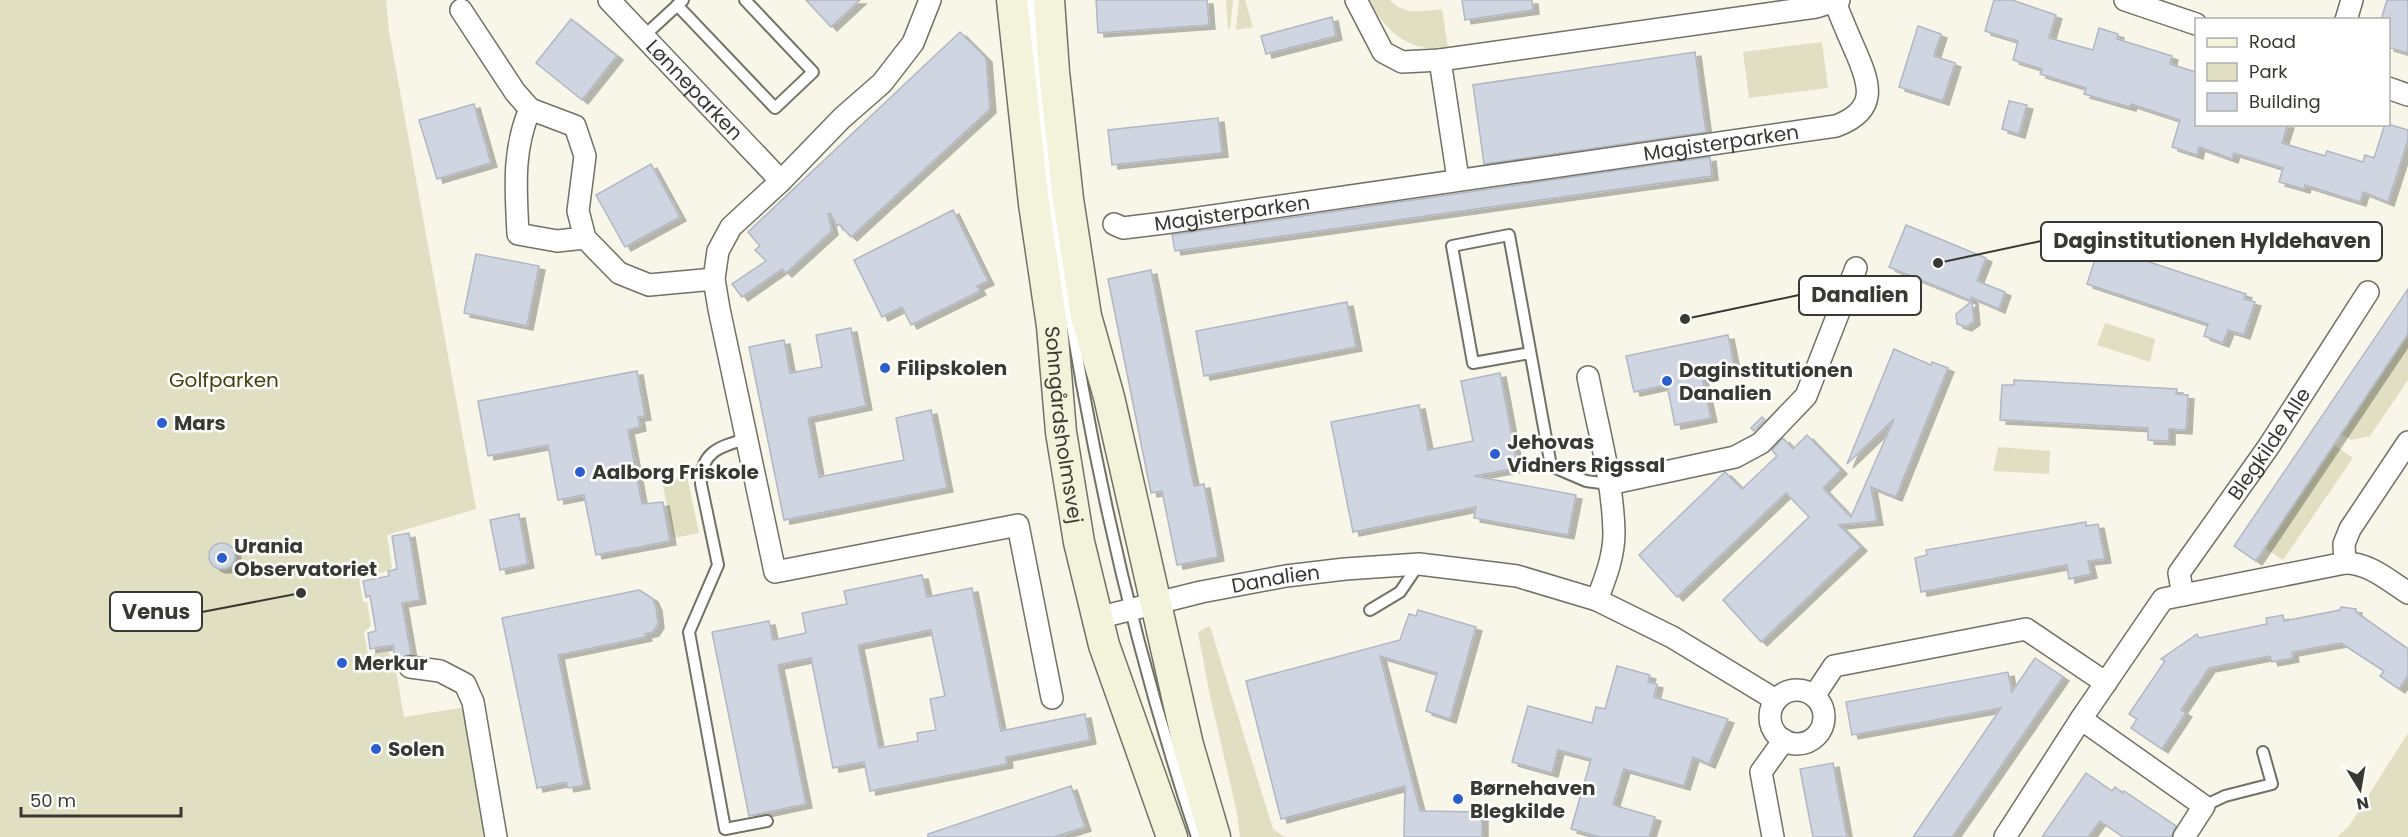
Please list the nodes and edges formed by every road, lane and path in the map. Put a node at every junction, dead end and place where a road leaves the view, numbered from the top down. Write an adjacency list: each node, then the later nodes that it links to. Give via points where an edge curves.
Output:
1 (609, 0): 15 (street, Lønneparken)
2 (745, 0): 11 (lane, via 813,72 775,108)
3 (930, 0): 21 (street, via 913,43 882,83)
4 (1012, 0): 39 (street, Sohngårdsholmsvej, via 1034,204 1052,326 1061,432 1079,542)
5 (1031, 0): 37 (lane, via 1052,200 1070,319 1112,534)
6 (1049, 0): 37 (street, Sohngårdsholmsvej, via 1068,199 1086,316 1109,397)
7 (1356, 0): 16 (street, Magisterparken, via 1383,52 1402,62)
8 (2125, 0): 14 (street)
9 (2352, 0): 13 (street)
10 (1837, 1): 16 (street, Magisterparken); 20 (street, Magisterparken, via 1866,77 1868,96 1862,111 1850,121)
11 (680, 3): 15 (lane)
12 (461, 10): 19 (street)
13 (2347, 18)
14 (2195, 24)
15 (644, 36): 21 (street, Lønneparken)
16 (1440, 60): 20 (street)
17 (2390, 89): 18 (street)
18 (2408, 94)
19 (530, 109): 23 (street, via 575,126 585,156 578,212); 23 (street, via 520,132 515,174 518,234 557,241)
20 (1458, 179): 22 (street, Magisterparken, via 1123,228)
21 (781, 181): 25 (street, via 731,227 718,251)
22 (1113, 224)
23 (585, 238): 25 (street, via 620,273 649,285)
24 (1856, 268): 31 (street, via 1806,396 1761,443 1735,457)
25 (714, 279): 29 (street)
26 (2368, 292): 35 (street, Blegkilde Alle, via 2269,446 2179,573)
27 (1530, 353): 27 (lane, via 1509,236 1452,246 1473,363); 31 (lane, via 1551,466 1586,481)
28 (1588, 377): 31 (street)
29 (747, 439): 43 (street, via 775,572 1017,525); 49 (lane, via 714,451 700,471 718,565 689,632 725,829)
30 (2408, 442): 32 (street, via 2350,529 2344,544)
31 (1609, 484): 36 (street, via 1614,535 1608,571)
32 (2345, 563): 34 (street, via 2366,567); 35 (street)
33 (1419, 564): 36 (street, Danalien, via 1517,576); 37 (street, Danalien, via 1286,576); 38 (lane, via 1400,592)
34 (2408, 593)
35 (2183, 595): 41 (street, via 2163,599)
36 (1597, 600): 44 (street, Danalien, via 1672,637)
37 (1143, 607): 39 (street, Danalien); 52 (lane, via 1164,734); 53 (street, Sohngårdsholmsvej)
38 (1370, 610)
39 (1097, 618): 51 (street, Sohngårdsholmsvej)
40 (410, 667): 50 (street, via 440,671 465,684 473,702)
41 (2106, 683): 42 (street, via 2026,629 1834,666); 45 (street)
42 (1814, 696): 44 (street, via 1790,691); 46 (street, via 1824,718 1818,734 1804,743)
43 (1052, 698)
44 (1776, 700): 46 (street, via 1771,725)
45 (2081, 719): 48 (street); 55 (street)
46 (1784, 740): 54 (street, via 1761,772)
47 (2263, 752): 48 (lane, via 2272,784 2225,796)
48 (2204, 806): 56 (street)
49 (767, 821)
50 (496, 837)
51 (1172, 837)
52 (1197, 837)
53 (1215, 837)
54 (1773, 837)
55 (2005, 837)
56 (2184, 837)

